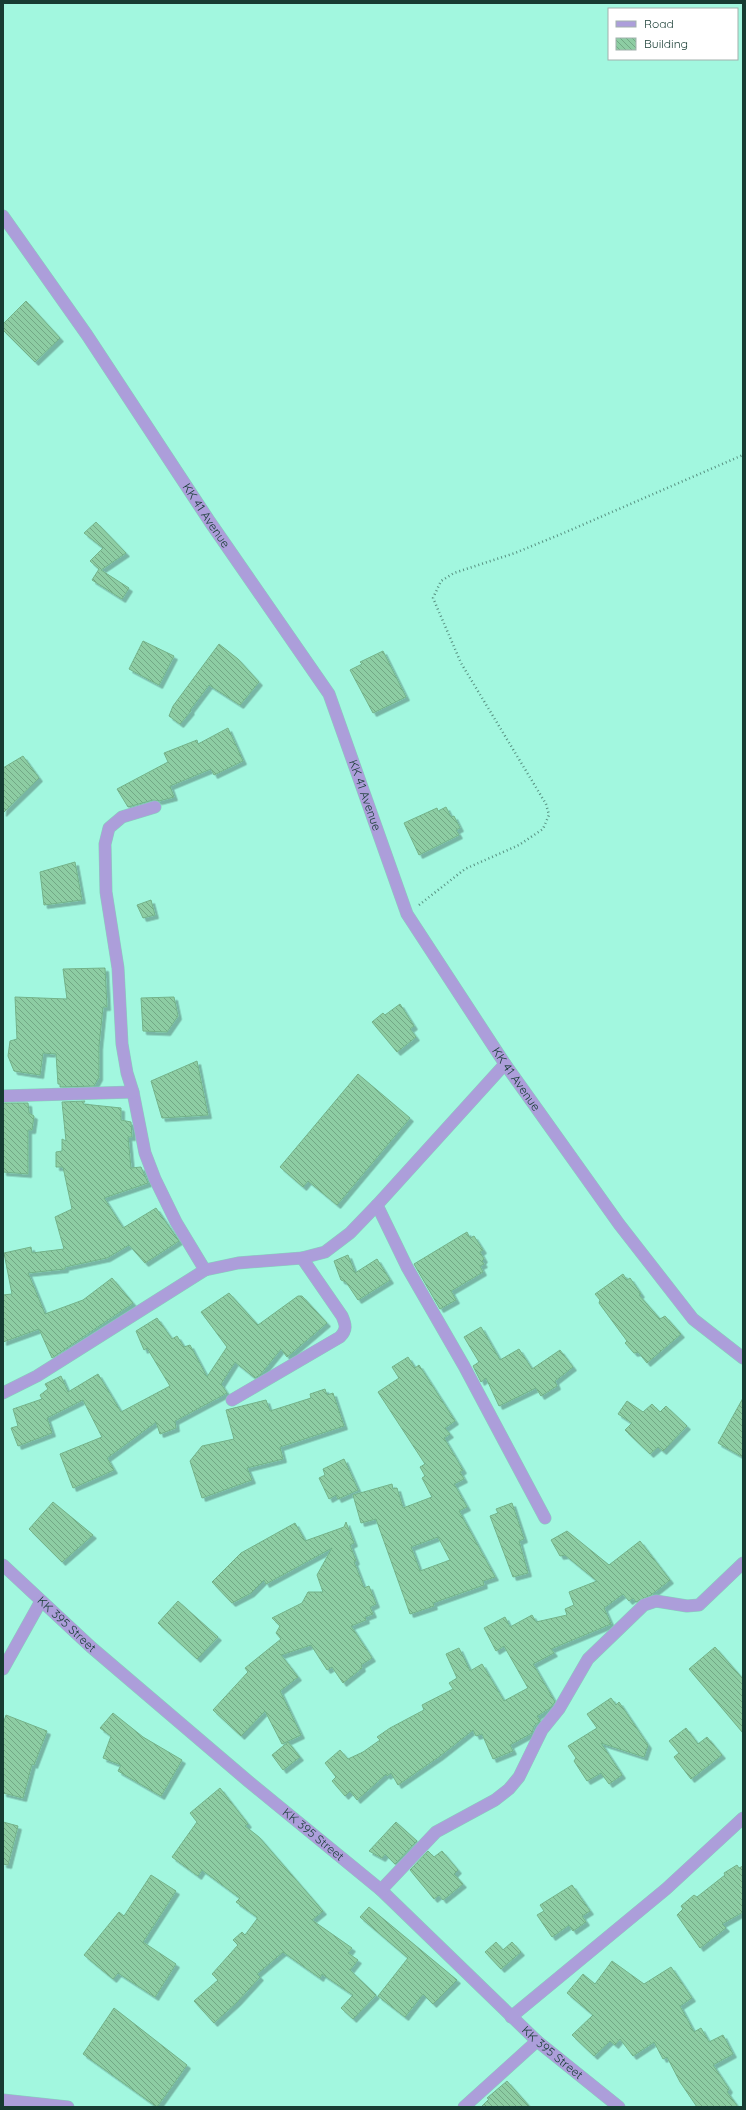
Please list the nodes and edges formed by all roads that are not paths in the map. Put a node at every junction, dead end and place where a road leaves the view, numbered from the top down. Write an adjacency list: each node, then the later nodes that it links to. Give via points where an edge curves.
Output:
1 (3, 216): 3 (street, KK 41 Avenue, via 87,334 210,522 329,694 407,914)
2 (155, 807): 4 (street, via 122,818 109,828 105,844 106,892 118,968 122,1044 127,1073)
3 (505, 1064): 6 (street); 9 (street, KK 41 Avenue, via 619,1224 693,1319)
4 (134, 1092): 5 (street); 8 (street, via 145,1153 154,1179)
5 (3, 1096)
6 (377, 1205): 7 (street, via 350,1233 325,1252); 12 (street, via 407,1267)
7 (302, 1258): 8 (street, via 238,1263); 11 (street, via 342,1316 346,1324 345,1332)
8 (205, 1270): 10 (street, via 37,1376)
9 (743, 1358)
10 (3, 1393)
11 (232, 1400)
12 (546, 1518)
13 (743, 1563): 18 (street, via 699,1605 687,1606 656,1601 644,1605 588,1658 559,1709 542,1730 519,1777 509,1789 495,1800 436,1832)
14 (3, 1566): 15 (street, KK 395 Street)
15 (41, 1601): 16 (street); 18 (street, KK 395 Street, via 235,1771)
16 (3, 1669)
17 (743, 1818): 19 (street, via 666,1888)
18 (381, 1890): 19 (street, KK 395 Street)
19 (511, 2017): 20 (street, KK 395 Street)
20 (537, 2041): 23 (street); 24 (street, KK 395 Street)
21 (3, 2100): 22 (street)
22 (68, 2107)
23 (464, 2107)
24 (619, 2107)

